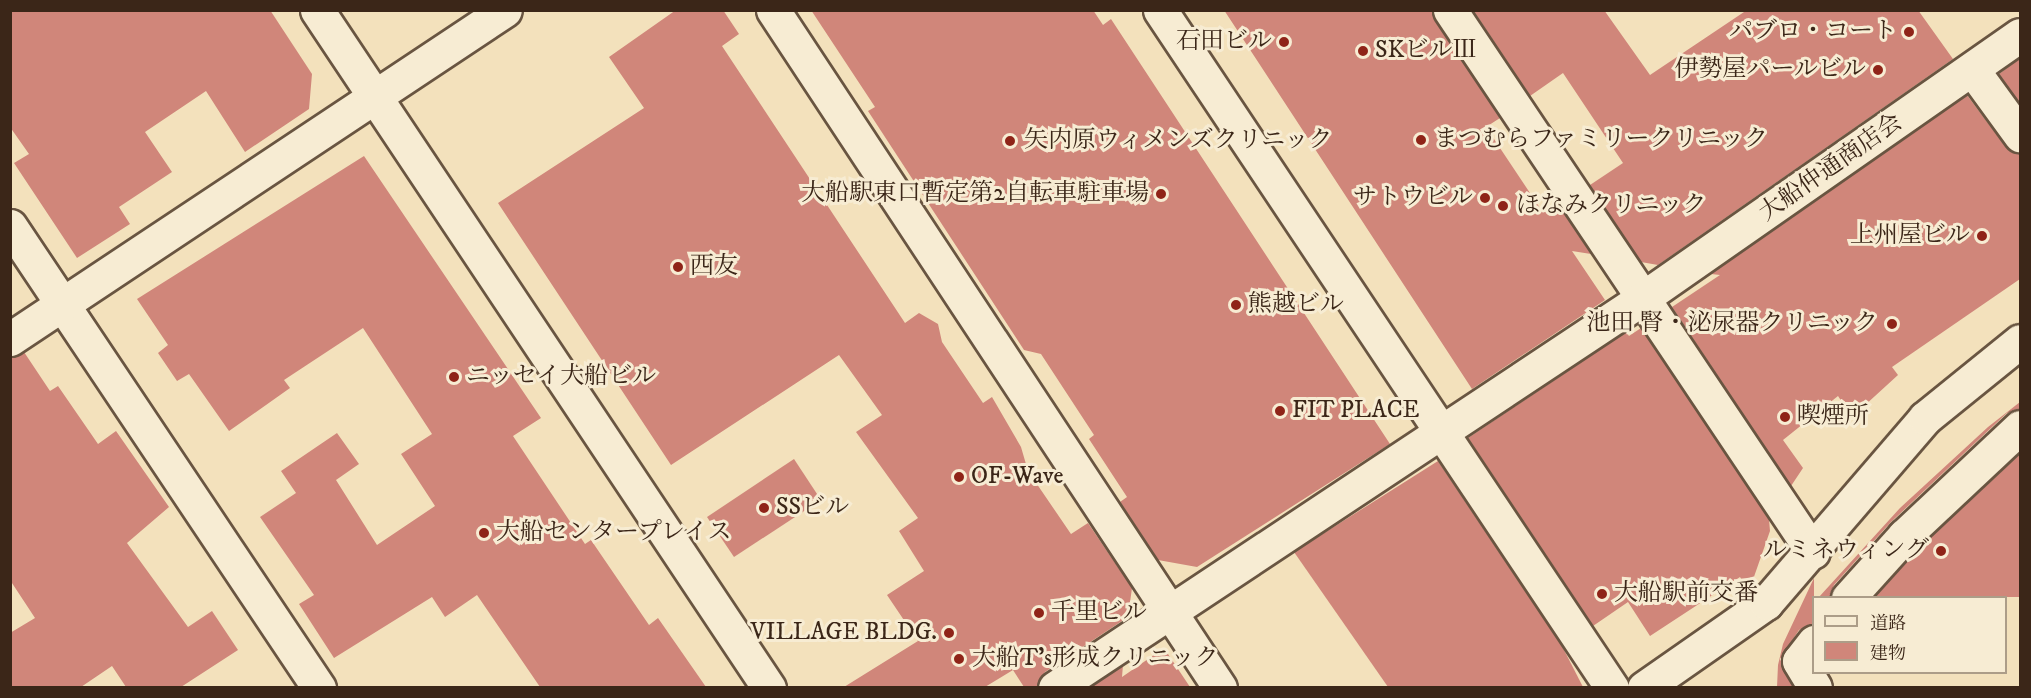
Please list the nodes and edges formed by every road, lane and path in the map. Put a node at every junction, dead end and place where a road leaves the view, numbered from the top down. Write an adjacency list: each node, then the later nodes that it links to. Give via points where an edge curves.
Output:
1 (317, 10): 8 (street)
2 (505, 10): 8 (street)
3 (773, 10): 19 (street)
4 (1160, 10): 16 (street)
5 (1450, 10): 11 (street)
6 (2020, 35): 7 (street, 大船仲通商店会)
7 (1972, 69): 9 (street); 11 (street, 大船仲通商店会)
8 (376, 96): 12 (street); 22 (street)
9 (2020, 135)
10 (10, 226): 12 (street)
11 (1641, 300): 16 (street, 大船仲通商店会); 17 (street)
12 (62, 304): 13 (street); 21 (street)
13 (10, 339)
14 (2020, 341): 17 (street, via 1925,418)
15 (2020, 426): 18 (street, via 1927,513)
16 (1443, 433): 19 (street, 大船仲通商店会); 25 (street)
17 (1813, 552): 26 (street, via 1766,603)
18 (1849, 596)
19 (1172, 610): 23 (street, 大船仲通商店会); 24 (street)
20 (1812, 645): 27 (street, via 1799,661)
21 (319, 687)
22 (769, 687)
23 (1055, 687)
24 (1220, 687)
25 (1612, 687)
26 (1644, 687)
27 (1815, 687)

